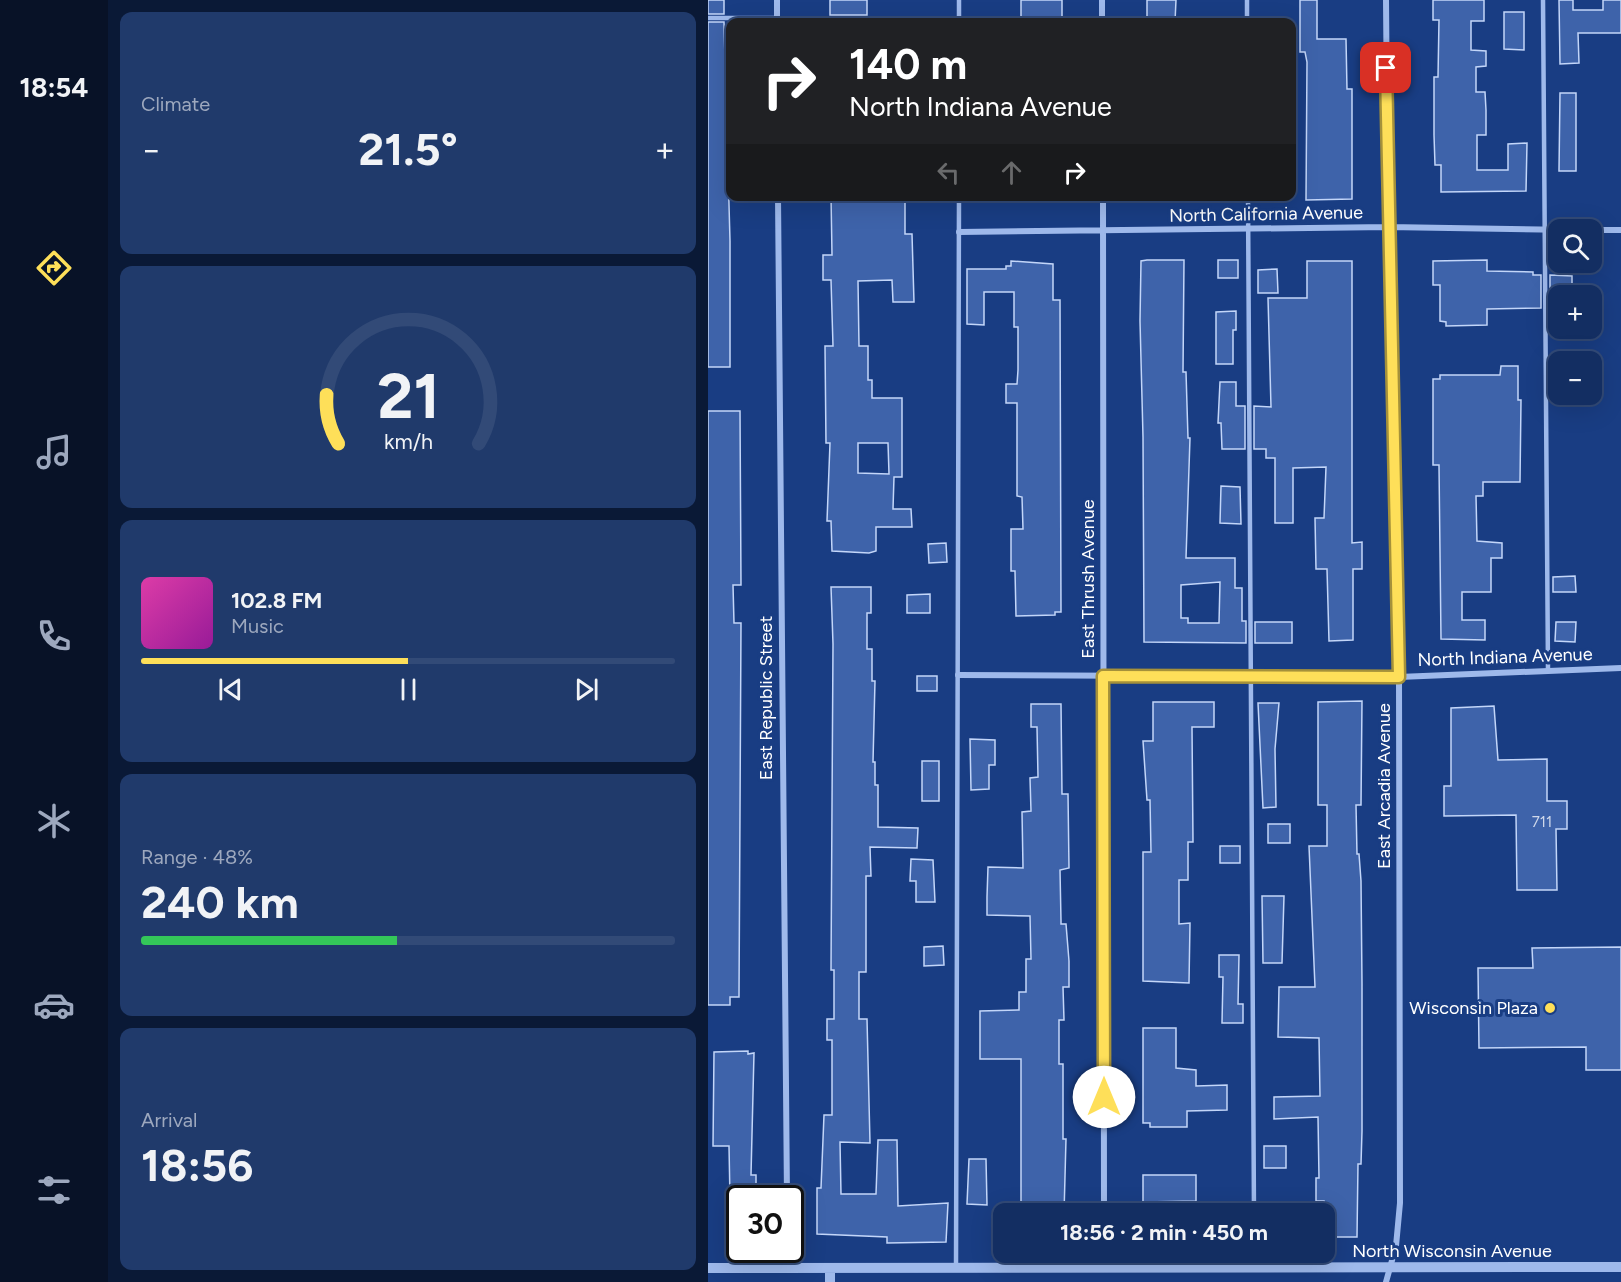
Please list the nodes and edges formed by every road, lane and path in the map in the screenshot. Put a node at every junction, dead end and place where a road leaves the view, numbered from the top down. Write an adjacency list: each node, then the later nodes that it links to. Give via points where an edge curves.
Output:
1 (777, 0): 8 (street)
2 (959, 0): 9 (lane)
3 (1102, 0): 10 (street)
4 (1247, 0): 11 (lane)
5 (1386, 0): 17 (street, East Arcadia Avenue)
6 (1543, 0): 19 (lane)
7 (708, 18): 12 (lane)
8 (777, 18)
9 (959, 18)
10 (1102, 18)
11 (1247, 18)
12 (726, 19)
13 (778, 201): 31 (street, East Republic Street)
14 (959, 201): 23 (lane)
15 (1103, 201): 24 (street, East Thrush Avenue)
16 (1248, 201): 18 (lane)
17 (1388, 227): 18 (street, North California Avenue); 19 (street, North California Avenue); 30 (street, East Arcadia Avenue)
18 (1248, 229): 24 (street, North California Avenue); 29 (lane)
19 (1545, 229): 20 (street, North California Avenue); 26 (lane)
20 (1548, 229)
21 (1602, 230): 22 (street)
22 (1621, 230)
23 (959, 232): 24 (street, North California Avenue); 27 (lane)
24 (1104, 232): 28 (street, East Thrush Avenue)
25 (1621, 668): 26 (street, North Indiana Avenue)
26 (1548, 670): 30 (street, North Indiana Avenue)
27 (958, 675): 28 (street, North Indiana Avenue); 41 (lane)
28 (1103, 676): 29 (street, North Indiana Avenue); 32 (street, East Thrush Avenue)
29 (1252, 677): 30 (street, North Indiana Avenue); 33 (lane)
30 (1399, 677): 44 (street, East Arcadia Avenue, via 1400,1203)
31 (787, 1185)
32 (1104, 1203)
33 (1254, 1203)
34 (787, 1263): 37 (street)
35 (1104, 1263): 42 (street)
36 (1254, 1263): 43 (lane)
37 (787, 1267): 39 (street, North Wisconsin Avenue); 40 (street, North Wisconsin Avenue)
38 (1621, 1267): 44 (street, North Wisconsin Avenue)
39 (708, 1268)
40 (830, 1268): 41 (street, North Wisconsin Avenue); 45 (street)
41 (956, 1268): 42 (street, North Wisconsin Avenue)
42 (1104, 1268): 43 (street, North Wisconsin Avenue)
43 (1254, 1268): 44 (street, North Wisconsin Avenue)
44 (1390, 1268): 46 (street, East Arcadia Avenue)
45 (830, 1282)
46 (1386, 1282)

